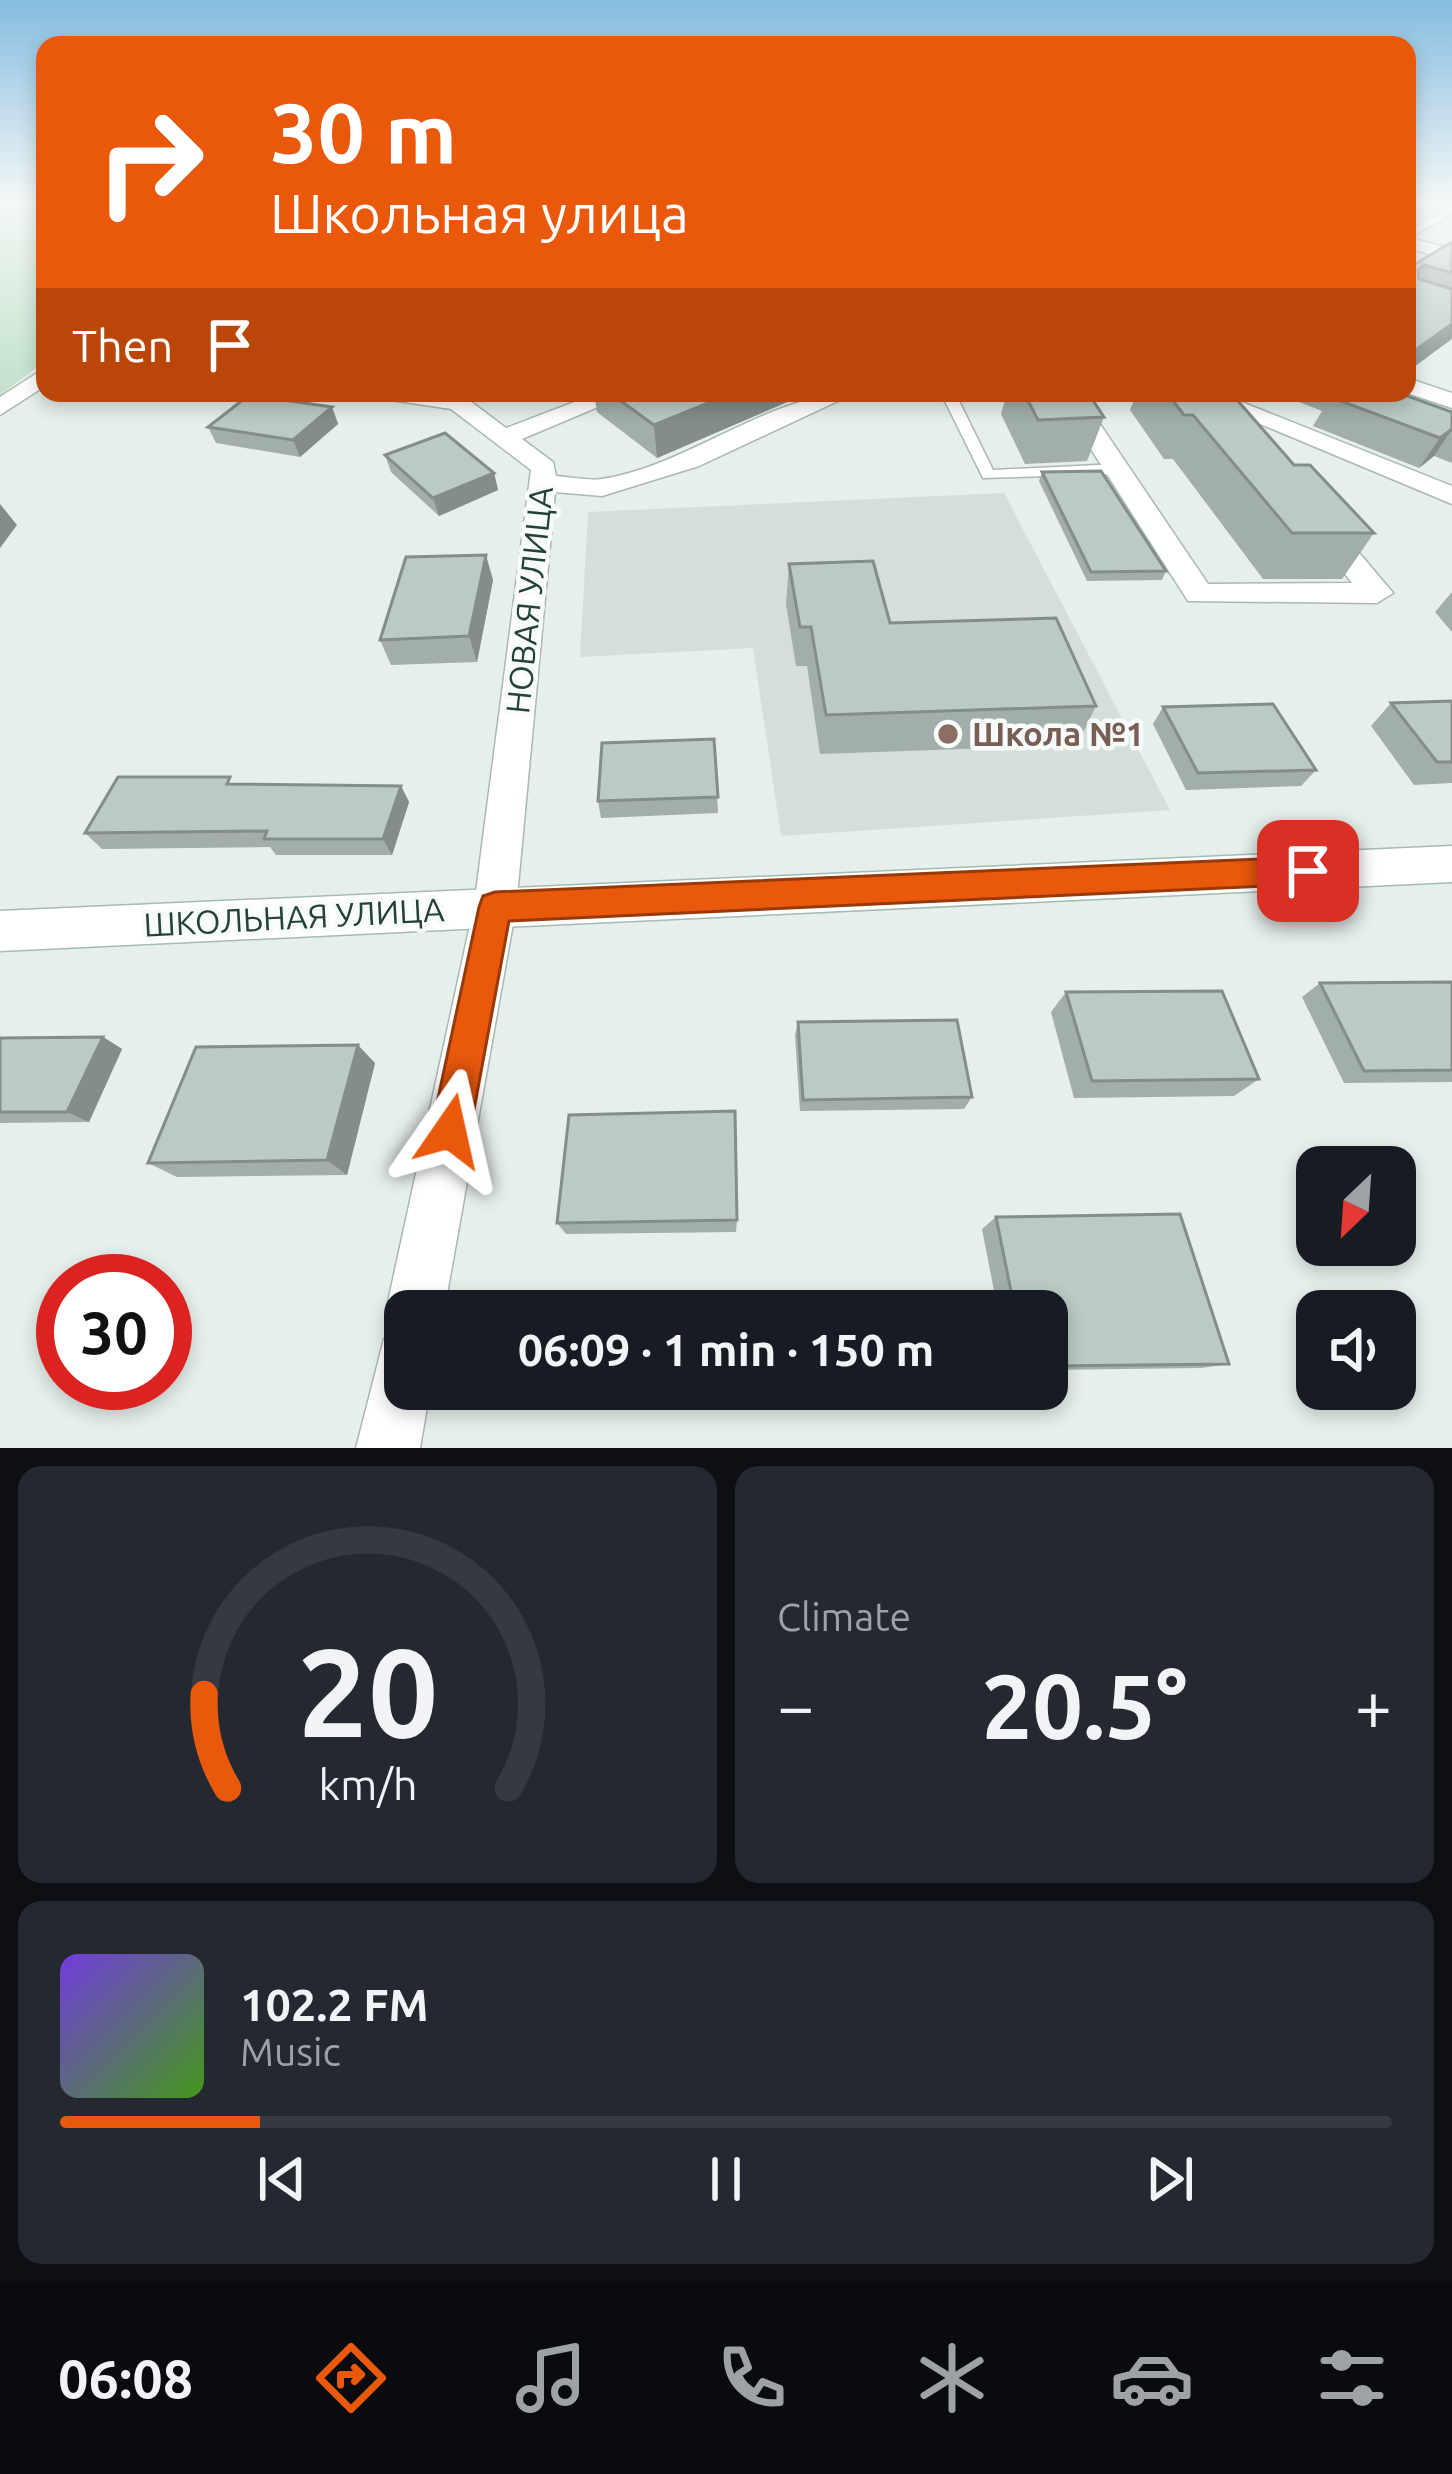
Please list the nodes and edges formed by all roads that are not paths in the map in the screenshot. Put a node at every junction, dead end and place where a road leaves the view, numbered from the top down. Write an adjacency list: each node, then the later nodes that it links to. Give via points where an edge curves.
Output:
1 (36, 382): 11 (street)
2 (1416, 388): 3 (street)
3 (1452, 401)
4 (469, 402): 12 (street, НОВАЯ УЛИЦА)
5 (596, 402): 12 (street)
6 (822, 402): 15 (street, via 602,488)
7 (952, 402): 14 (lane, via 988,475)
8 (1073, 402): 14 (street)
9 (1212, 402): 13 (street)
10 (1219, 402): 16 (street)
11 (0, 408)
12 (507, 436): 15 (street, НОВАЯ УЛИЦА, via 544,468)
13 (1255, 447)
14 (1117, 469): 17 (street, via 1199,594 1376,592)
15 (542, 483): 19 (street, НОВАЯ УЛИЦА)
16 (1452, 496)
17 (1307, 510)
18 (1452, 864): 19 (street, ШКОЛЬНАЯ УЛИЦА)
19 (495, 907): 20 (street, ШКОЛЬНАЯ УЛИЦА); 21 (street, НОВАЯ УЛИЦА)
20 (0, 931)
21 (419, 1290)
22 (395, 1410): 23 (street)
23 (388, 1448)

